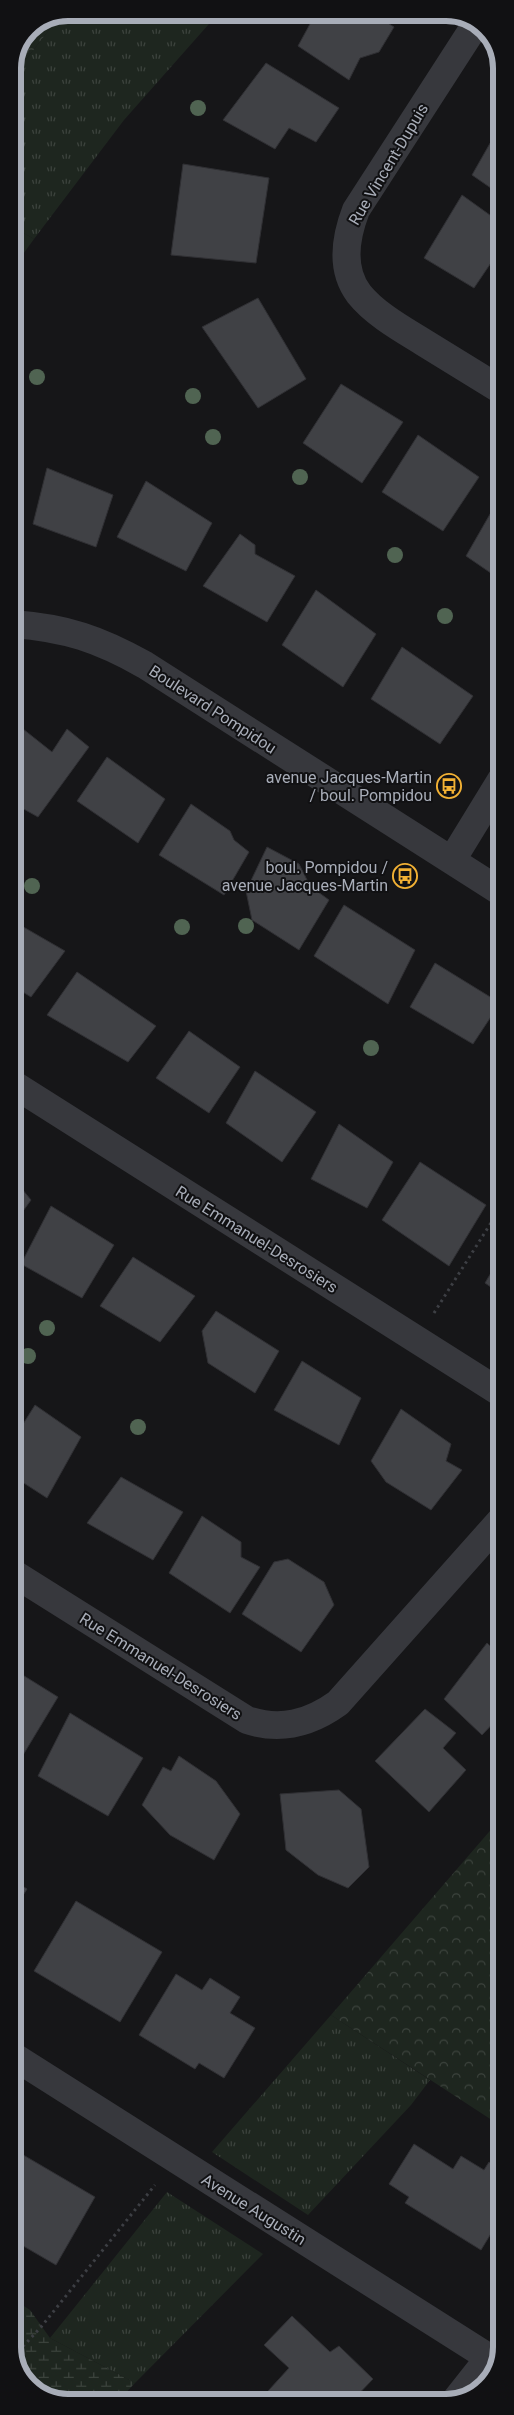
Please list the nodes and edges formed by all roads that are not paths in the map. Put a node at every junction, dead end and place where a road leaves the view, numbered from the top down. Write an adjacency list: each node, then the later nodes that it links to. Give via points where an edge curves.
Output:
1 (472, 29): 2 (street, Rue Vincent-Dupuis, via 356,210 348,231 346,254 358,293 376,310)
2 (493, 385)
3 (21, 624): 5 (street, Boulevard Pompidou, via 46,626 109,645)
4 (493, 793): 5 (street)
5 (452, 860): 6 (street, Boulevard Pompidou)
6 (493, 887)
7 (21, 1089): 8 (street, Rue Emmanuel-Desrosiers)
8 (493, 1388)
9 (493, 1529): 10 (street, Rue Emmanuel-Desrosiers, via 338,1703 322,1714 285,1726 265,1726 247,1720)
10 (21, 1578)
11 (21, 2061): 12 (street, Avenue Augustin)
12 (491, 2359)
13 (490, 2362): 14 (street)
14 (467, 2388)

